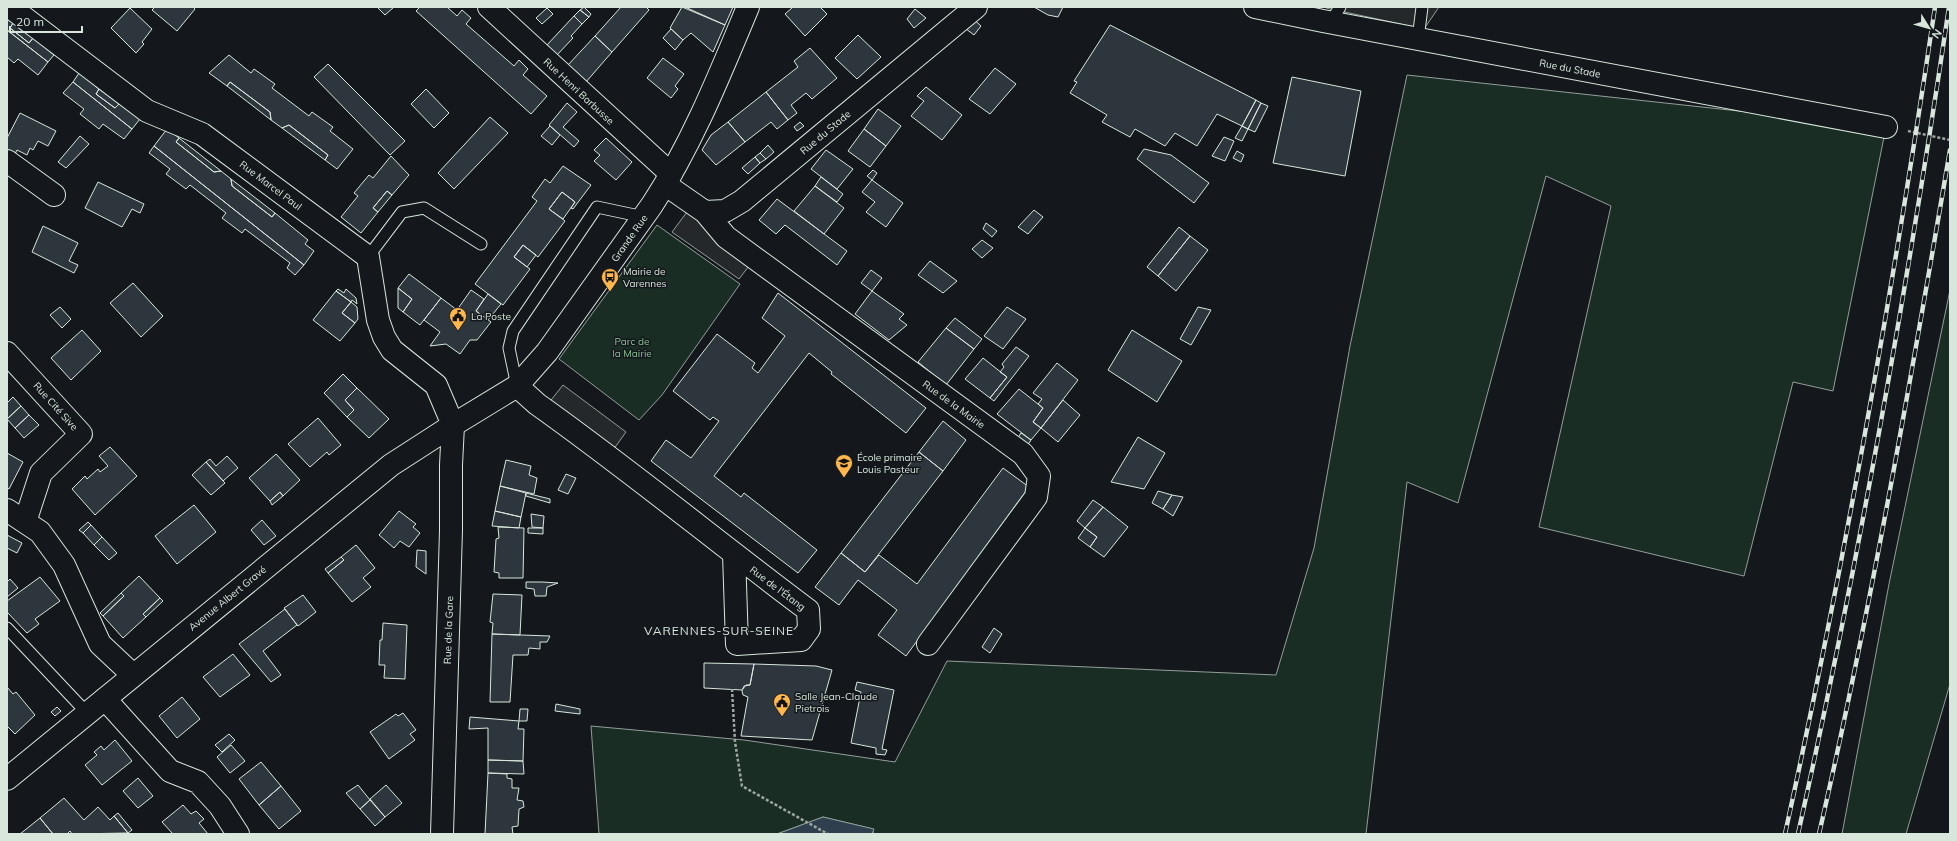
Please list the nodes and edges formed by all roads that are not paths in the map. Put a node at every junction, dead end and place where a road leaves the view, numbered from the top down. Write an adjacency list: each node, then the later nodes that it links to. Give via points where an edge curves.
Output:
1 (10, 7): 16 (street, Rue Marcel Paul, via 147,111 202,134)
2 (489, 7): 11 (street, Rue Henri Barbusse)
3 (748, 7): 11 (street, Grande Rue, via 720,74)
4 (976, 7): 13 (street, Rue du Stade, via 742,201 725,211)
5 (1255, 7): 7 (street, Rue du Stade)
6 (1422, 7): 8 (lane)
7 (1335, 15): 8 (street, Rue du Stade)
8 (1418, 39): 9 (street, Rue du Stade)
9 (1886, 127)
10 (7, 161): 12 (street)
11 (668, 179): 13 (street); 14 (street, Grande Rue)
12 (54, 195)
13 (705, 212): 23 (street, Rue de la Mairie, via 726,237 1023,454 1039,476 1036,497)
14 (644, 217): 18 (street, Grande Rue, via 547,352); 18 (lane, via 597,207 513,331 509,348)
15 (481, 244): 16 (lane, via 424,208 402,212)
16 (368, 257): 19 (street, via 378,320 384,337 392,350 436,385)
17 (7, 353): 20 (street, Rue Cité Sive, via 81,434 41,472)
18 (517, 386): 19 (street, Grande Rue); 21 (street, Rue de l'Étang)
19 (453, 425): 24 (street, Avenue Albert Gravé, via 391,465); 29 (street, Rue de la Gare)
20 (16, 516): 24 (street, Rue Cité Sive, via 40,532 64,565 100,644)
21 (734, 554): 21 (street, Rue de l'Étang, via 737,644 801,640 809,629 808,610)
22 (7, 628): 26 (lane)
23 (928, 644)
24 (133, 675): 25 (street, Avenue Albert Gravé)
25 (105, 699): 26 (street, Avenue Albert Gravé); 28 (street, via 170,771 198,782 220,806)
26 (87, 713): 27 (street, Avenue Albert Gravé)
27 (7, 779)
28 (238, 834)
29 (442, 834)

